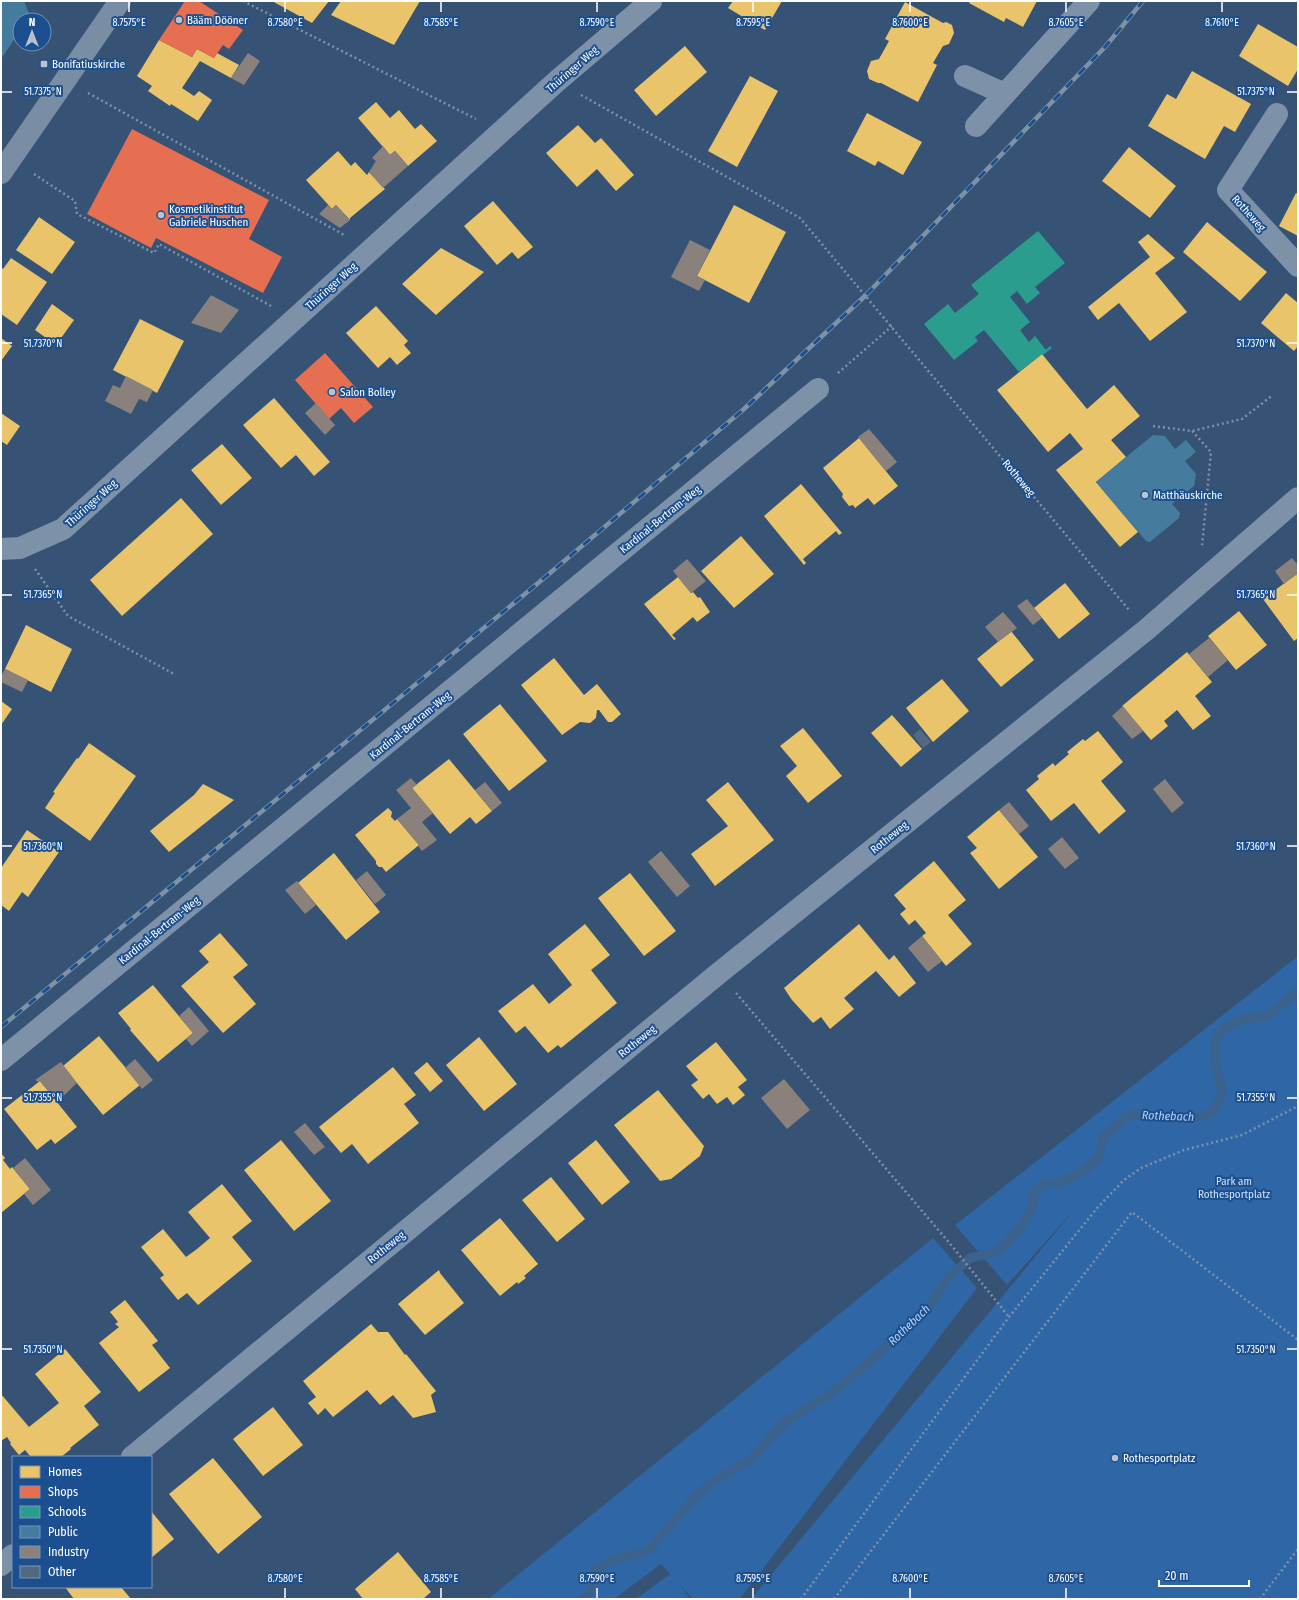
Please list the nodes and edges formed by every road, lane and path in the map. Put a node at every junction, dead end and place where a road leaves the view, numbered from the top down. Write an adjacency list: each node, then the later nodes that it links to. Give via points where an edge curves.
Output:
1 (120, 1): 6 (street)
2 (243, 1): 11 (path)
3 (651, 1): 7 (street, Thüringer Weg)
4 (1089, 1): 8 (street)
5 (965, 76): 8 (street)
6 (65, 79): 12 (street); 14 (path, via 345,236)
7 (556, 81): 11 (street, Thüringer Weg); 17 (path, Rotheweg, via 800,218)
8 (1005, 94): 10 (street)
9 (1276, 114): 15 (street, Rotheweg, via 1228,190)
10 (976, 126)
11 (501, 131): 14 (street, Thüringer Weg)
12 (1, 173)
13 (34, 174): 16 (path, via 75,201 77,214 154,253 159,244 267,303)
14 (366, 254): 16 (street, Thüringer Weg)
15 (1298, 266)
16 (291, 322): 23 (street, Thüringer Weg, via 63,529)
17 (892, 326): 18 (path); 25 (path, Rotheweg)
18 (818, 390): 28 (street, Kardinal-Bertram-Weg)
19 (1273, 394): 21 (path, via 1242,419)
20 (1153, 426): 21 (path)
21 (1192, 431): 24 (path, via 1211,452 1201,550)
22 (1298, 498): 24 (street, Rotheweg)
23 (11, 549): 26 (path, via 68,616)
24 (1217, 569): 25 (street, Rotheweg)
25 (1146, 630): 27 (street, Rotheweg)
26 (174, 674)
27 (719, 973): 30 (path); 32 (street, Rotheweg)
28 (1, 1060)
29 (1298, 1106): 30 (path, via 1242,1135 1184,1150 1141,1168 1124,1180 1098,1206)
30 (1010, 1317): 36 (path)
31 (1298, 1340): 37 (path, via 1132,1212)
32 (133, 1456)
33 (1298, 1549): 38 (path)
34 (12, 1556): 35 (street)
35 (1, 1565)
36 (801, 1599)
37 (834, 1599)
38 (1260, 1599)

